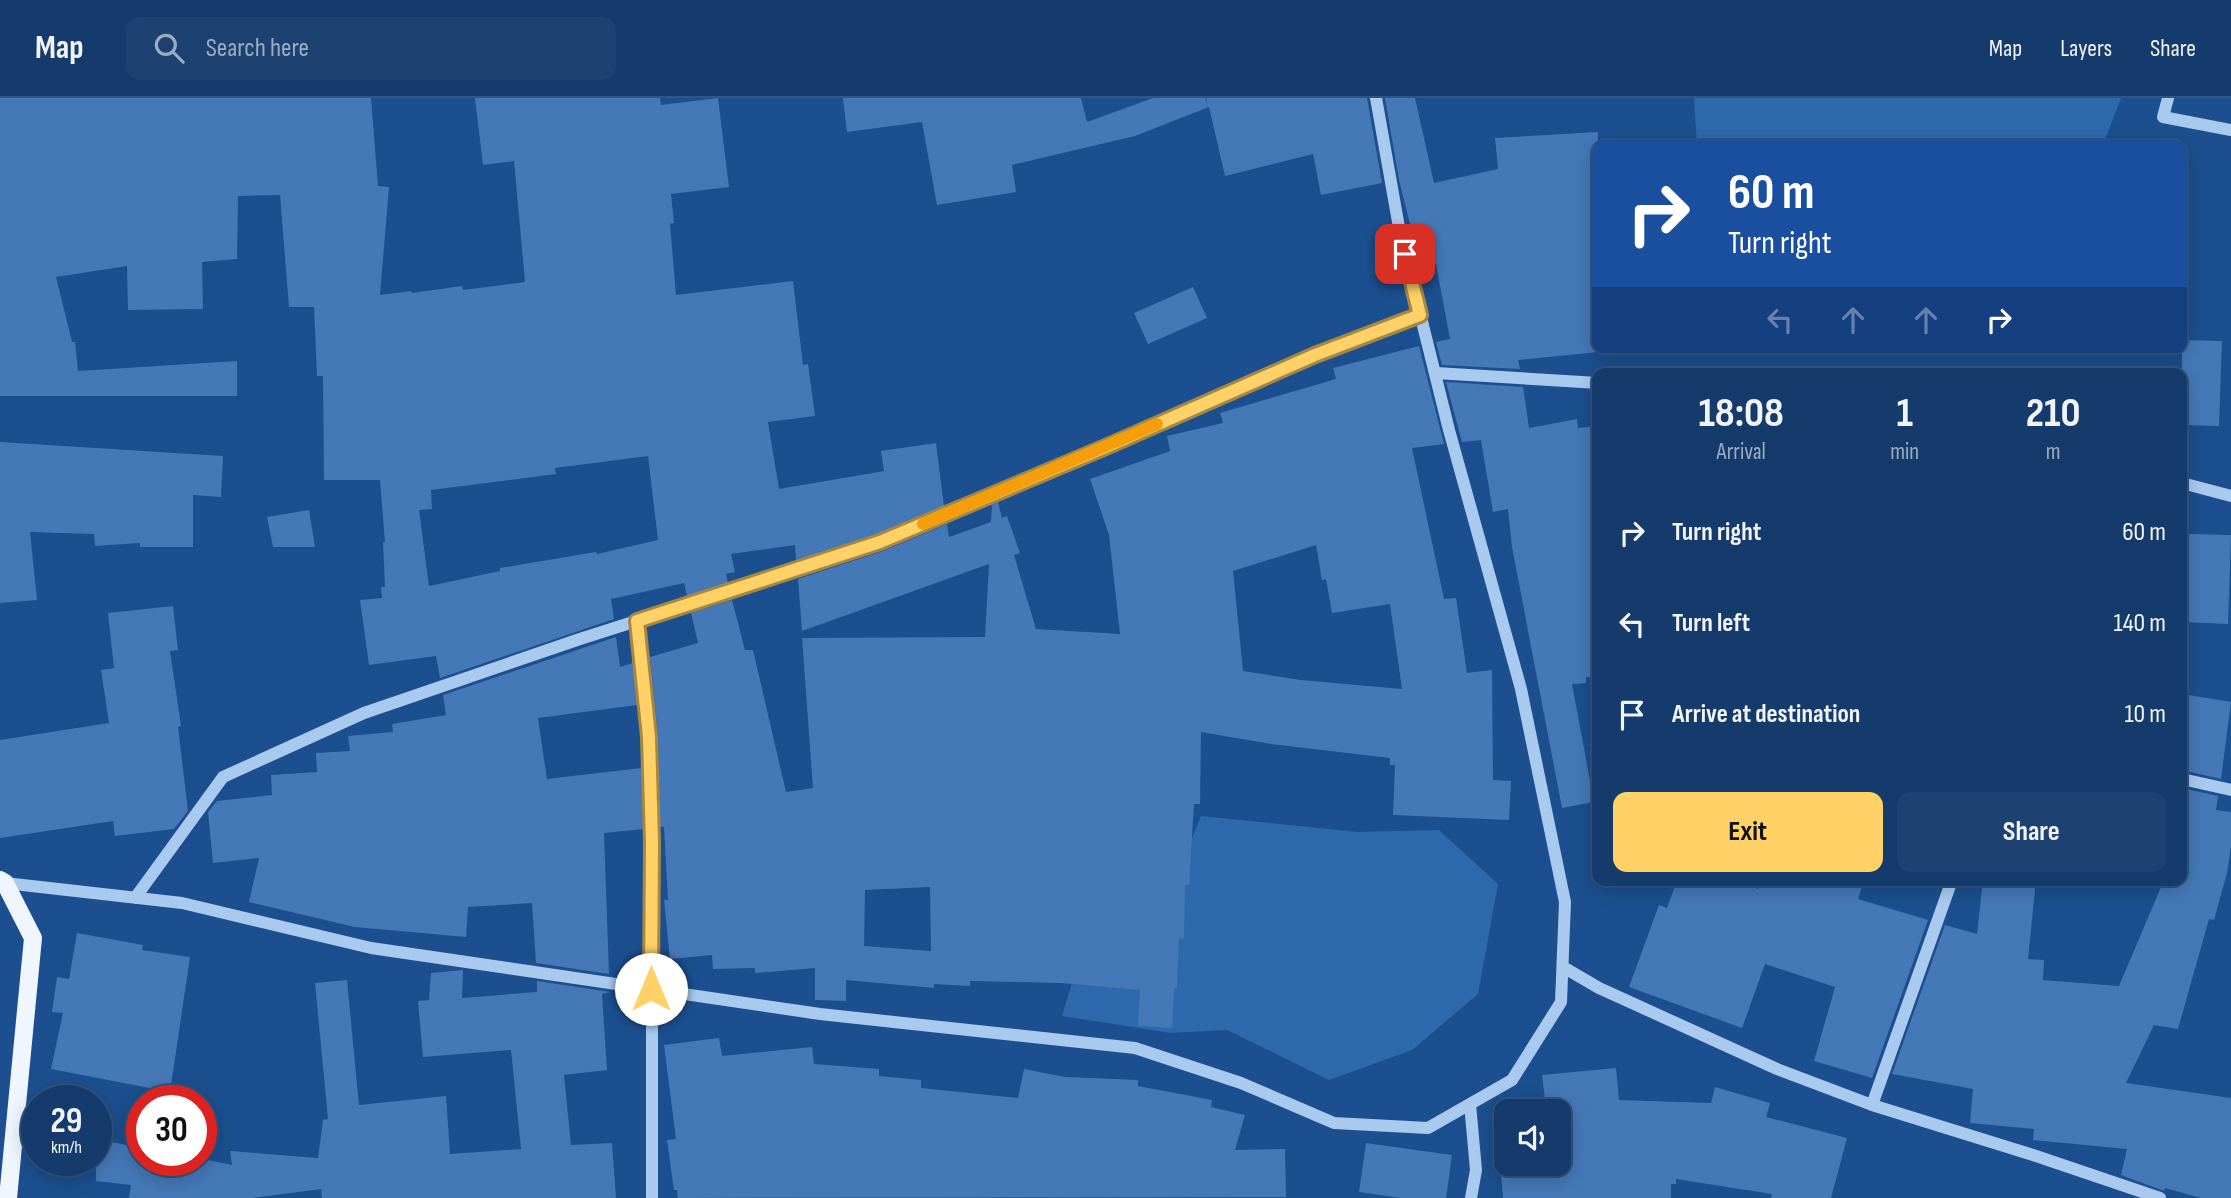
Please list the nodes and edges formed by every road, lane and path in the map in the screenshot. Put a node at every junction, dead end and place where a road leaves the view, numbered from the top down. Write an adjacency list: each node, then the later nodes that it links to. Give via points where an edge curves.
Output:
1 (1376, 98): 4 (street)
2 (2168, 98): 3 (street, via 2163,117)
3 (2231, 130)
4 (1420, 315): 5 (street); 9 (street, via 1315,355 880,542)
5 (1436, 373): 6 (street); 15 (street, via 1521,689 1565,902)
6 (1592, 383)
7 (2187, 483): 8 (street)
8 (2231, 496)
9 (637, 621): 14 (street, via 364,713 223,776); 16 (street, via 649,737)
10 (2187, 780): 11 (street)
11 (2231, 790)
12 (3, 882): 14 (street); 19 (main road, via 33,937)
13 (1950, 886): 18 (street)
14 (135, 898): 16 (street, via 182,903 371,948)
15 (1563, 967): 17 (street, via 1561,1002 1513,1080); 18 (street, via 1777,1069)
16 (651, 989): 17 (street, via 820,1014 1135,1048 1241,1083 1335,1123 1428,1128); 20 (street)
17 (1470, 1104): 21 (street, via 1476,1170)
18 (1872, 1105): 22 (street)
19 (8, 1198)
20 (652, 1198)
21 (1471, 1198)
22 (2161, 1198)

